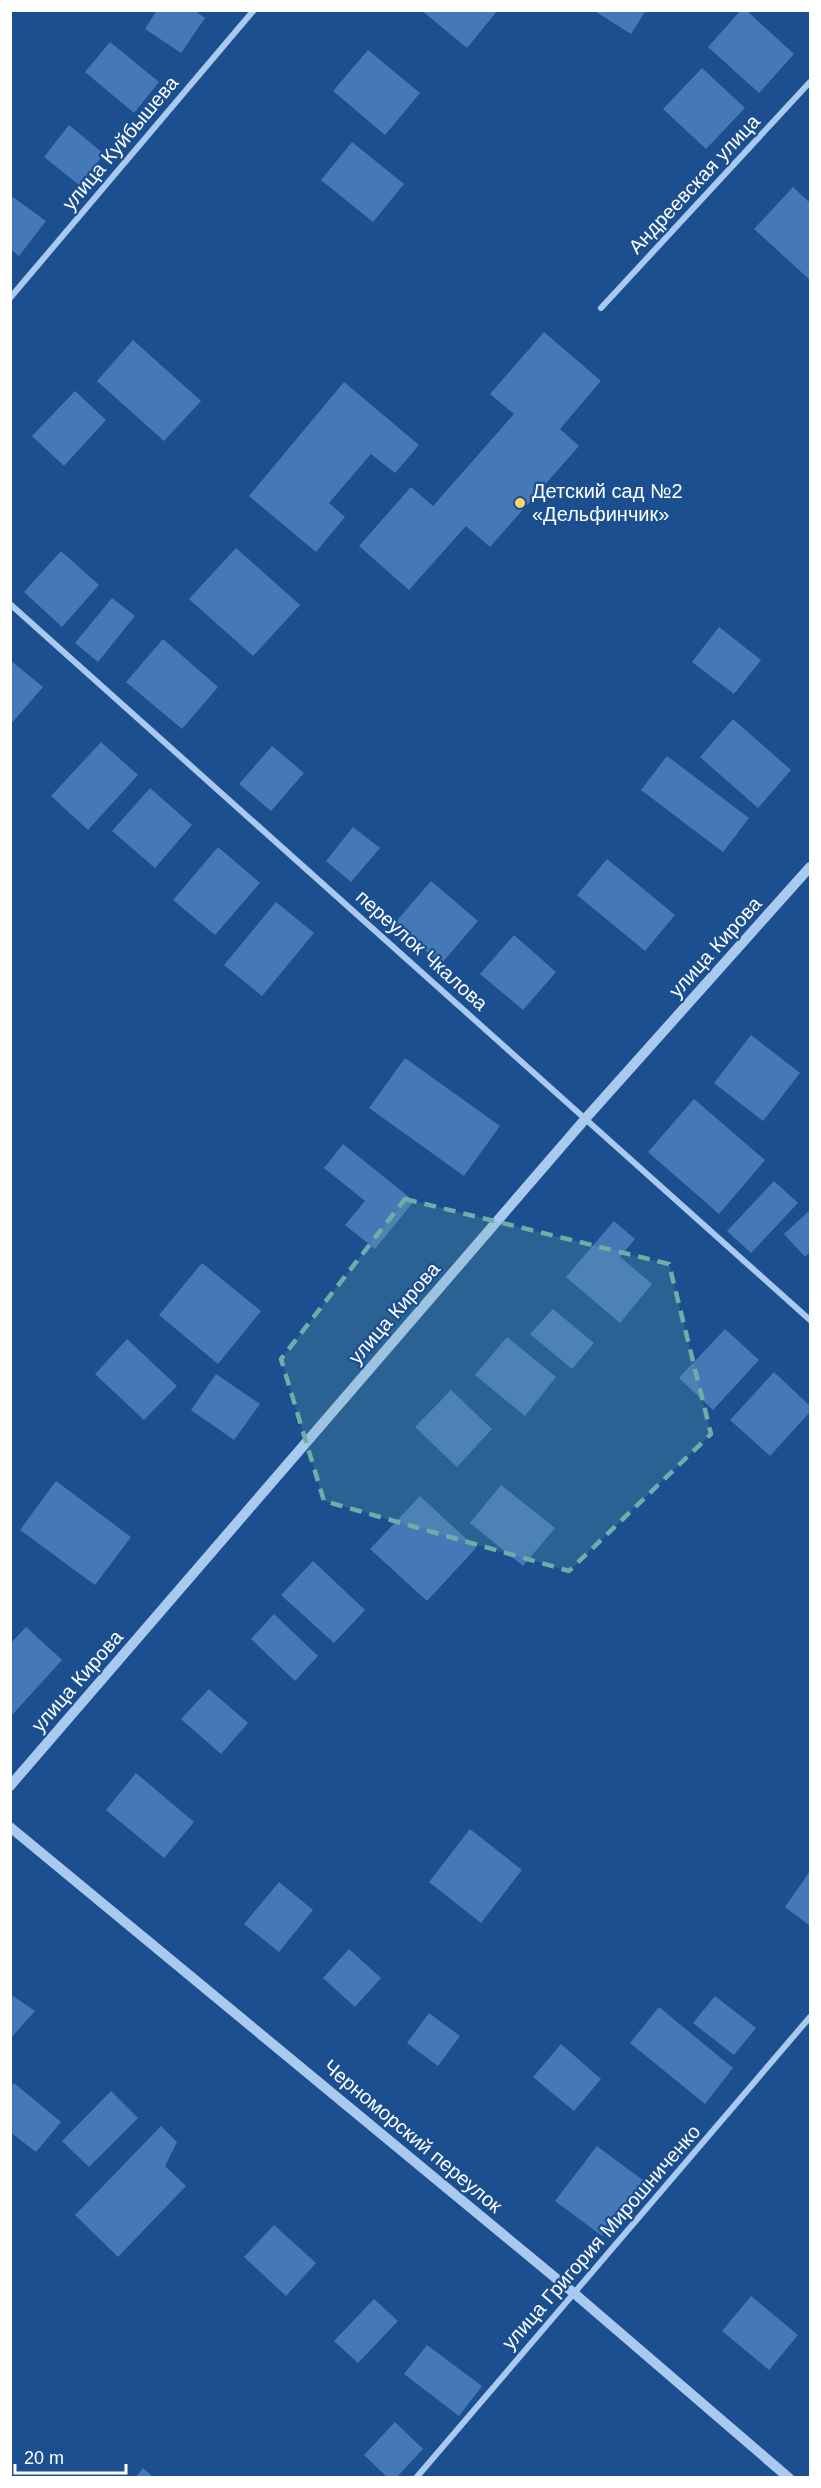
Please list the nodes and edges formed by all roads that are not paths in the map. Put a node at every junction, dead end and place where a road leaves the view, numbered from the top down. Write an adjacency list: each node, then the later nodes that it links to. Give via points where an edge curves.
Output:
1 (254, 10): 3 (street, улица Куйбышева)
2 (810, 82): 4 (street, Андреевская улица)
3 (10, 298)
4 (601, 308)
5 (10, 604): 7 (street, переулок Чкалова)
6 (810, 867): 7 (street, улица Кирова)
7 (586, 1118): 8 (street, переулок Чкалова); 9 (street, улица Кирова)
8 (810, 1320)
9 (10, 1786)
10 (10, 1827): 12 (street, Черноморский переулок)
11 (810, 2017): 12 (street, улица Григория Мирошниченко)
12 (575, 2294): 13 (street, улица Григория Мирошниченко); 14 (street, Черноморский переулок)
13 (416, 2478)
14 (789, 2478)

